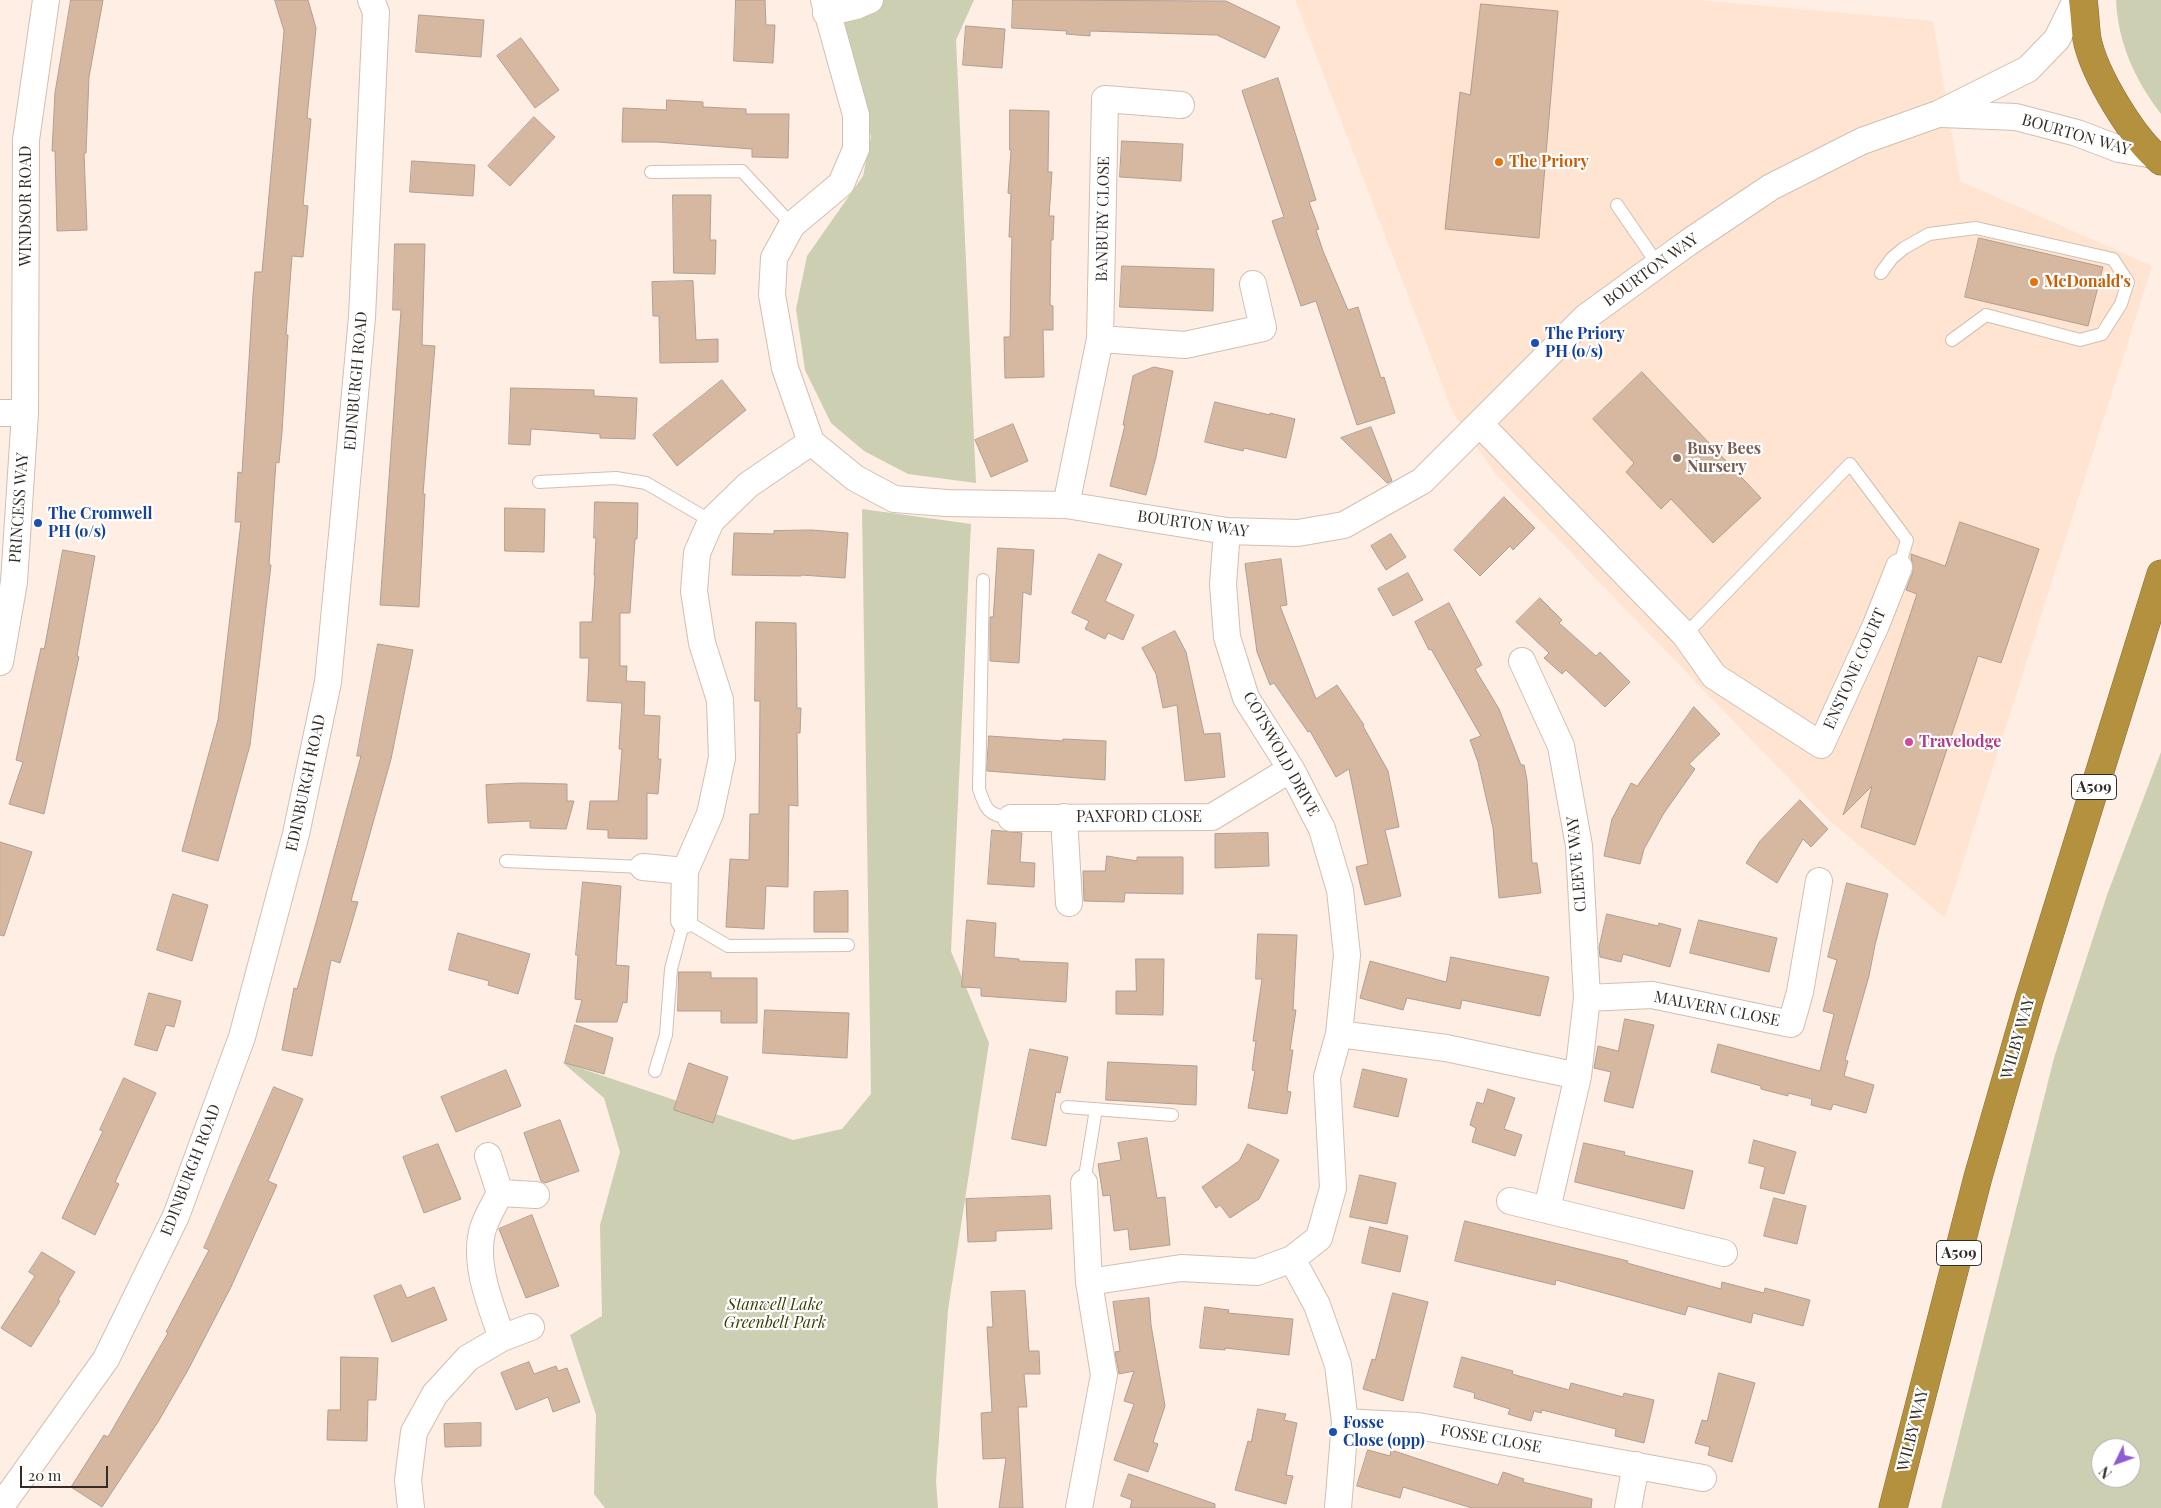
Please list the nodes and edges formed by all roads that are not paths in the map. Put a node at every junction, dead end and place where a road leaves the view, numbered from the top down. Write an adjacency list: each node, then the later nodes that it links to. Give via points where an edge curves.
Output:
1 (46, 0): 18 (street, WINDSOR ROAD, via 26,140)
2 (371, 0): 62 (street, EDINBURGH ROAD, via 376,12 362,317 328,682 296,834 242,1036 176,1216 106,1359)
3 (870, 0): 6 (street, via 856,6)
4 (2076, 0): 8 (street, BOURTON WAY, via 2056,39 2028,69)
5 (2083, 0): 9 (highway, via 2088,40 2105,87)
6 (825, 7): 12 (street, via 856,115 856,149 841,184)
7 (1181, 105): 16 (street, BANBURY CLOSE, via 1105,99)
8 (1938, 114): 9 (street, BOURTON WAY, via 2016,117); 13 (street, BOURTON WAY, via 1862,141 1771,187)
9 (2157, 158)
10 (651, 172): 12 (lane, via 742,171)
11 (1616, 205): 13 (lane)
12 (792, 224): 20 (street, via 774,258 772,295 785,368)
13 (1658, 265): 19 (street, BOURTON WAY, via 1586,317)
14 (1881, 273): 17 (lane, via 1904,248 1929,234 1976,228 2113,259 2128,282 2122,304 2102,334 2080,340 1986,315)
15 (1253, 284): 16 (street, via 1263,328 1185,346)
16 (1100, 339): 22 (street, BANBURY CLOSE)
17 (1952, 340)
18 (12, 413): 29 (street, PRINCESS WAY, via 14,582)
19 (1480, 424): 24 (street, BOURTON WAY, via 1422,481 1344,525 1298,533); 28 (street, ENSTONE COURT)
20 (811, 442): 22 (street, BOURTON WAY, via 855,478 894,499); 23 (street, via 748,485)
21 (539, 482): 23 (lane, via 616,478 646,483)
22 (1066, 505): 24 (street, BOURTON WAY)
23 (712, 521): 36 (street, via 697,553 694,591 702,642 720,700 722,758 710,814)
24 (1227, 531): 31 (street, COTSWOLD DRIVE, via 1223,584 1227,637 1246,698)
25 (1898, 567): 28 (lane, via 1907,540 1850,464); 28 (street, ENSTONE COURT, via 1876,625 1821,745 1714,676)
26 (2161, 574): 67 (highway, WILBY WAY / A509, via 2029,1000 1978,1177)
27 (984, 580): 33 (lane, via 979,789 986,809 999,817)
28 (1685, 635)
29 (0, 662)
30 (1522, 662): 41 (street, CLEEVE WAY, via 1561,746 1579,846)
31 (1291, 769): 32 (street, PAXFORD CLOSE, via 1212,817); 42 (street, COTSWOLD DRIVE, via 1322,829 1340,890 1347,955)
32 (1064, 817): 33 (street, PAXFORD CLOSE); 38 (street, PAXFORD CLOSE)
33 (1010, 818)
34 (506, 862): 35 (lane)
35 (643, 868): 36 (street)
36 (685, 871): 39 (street)
37 (1819, 881): 41 (street, MALVERN CLOSE, via 1800,992 1791,1024 1652,995)
38 (1070, 903)
39 (684, 920): 40 (lane, via 728,946); 43 (lane, via 671,969 666,1035)
40 (848, 945)
41 (1587, 998): 44 (street, CLEEVE WAY)
42 (1339, 1034): 44 (street, via 1446,1048); 55 (street, COTSWOLD DRIVE, via 1327,1077 1333,1188 1319,1238)
43 (654, 1070)
44 (1578, 1076): 53 (street, CLEEVE WAY)
45 (1067, 1106): 46 (lane)
46 (1096, 1109): 47 (lane); 49 (lane)
47 (1172, 1115)
48 (488, 1156): 50 (street)
49 (1084, 1183): 56 (street)
50 (500, 1192): 51 (street); 58 (street, via 482,1232 481,1268)
51 (536, 1195)
52 (1510, 1201): 53 (street)
53 (1547, 1209): 54 (street)
54 (1724, 1253)
55 (1292, 1259): 56 (street, COTSWOLD DRIVE, via 1257,1272 1181,1268); 59 (street, via 1318,1305 1338,1365)
56 (1089, 1282): 64 (street, via 1104,1375)
57 (531, 1327): 58 (street)
58 (502, 1338): 63 (street, via 468,1358 435,1394 414,1432 408,1480)
59 (1345, 1422): 60 (street, FOSSE CLOSE, via 1418,1426); 65 (street)
60 (1636, 1465): 61 (street, FOSSE CLOSE); 66 (street)
61 (1703, 1478)
62 (6, 1503)
63 (411, 1508)
64 (1079, 1508)
65 (1338, 1508)
66 (1628, 1508)
67 (1893, 1508)

